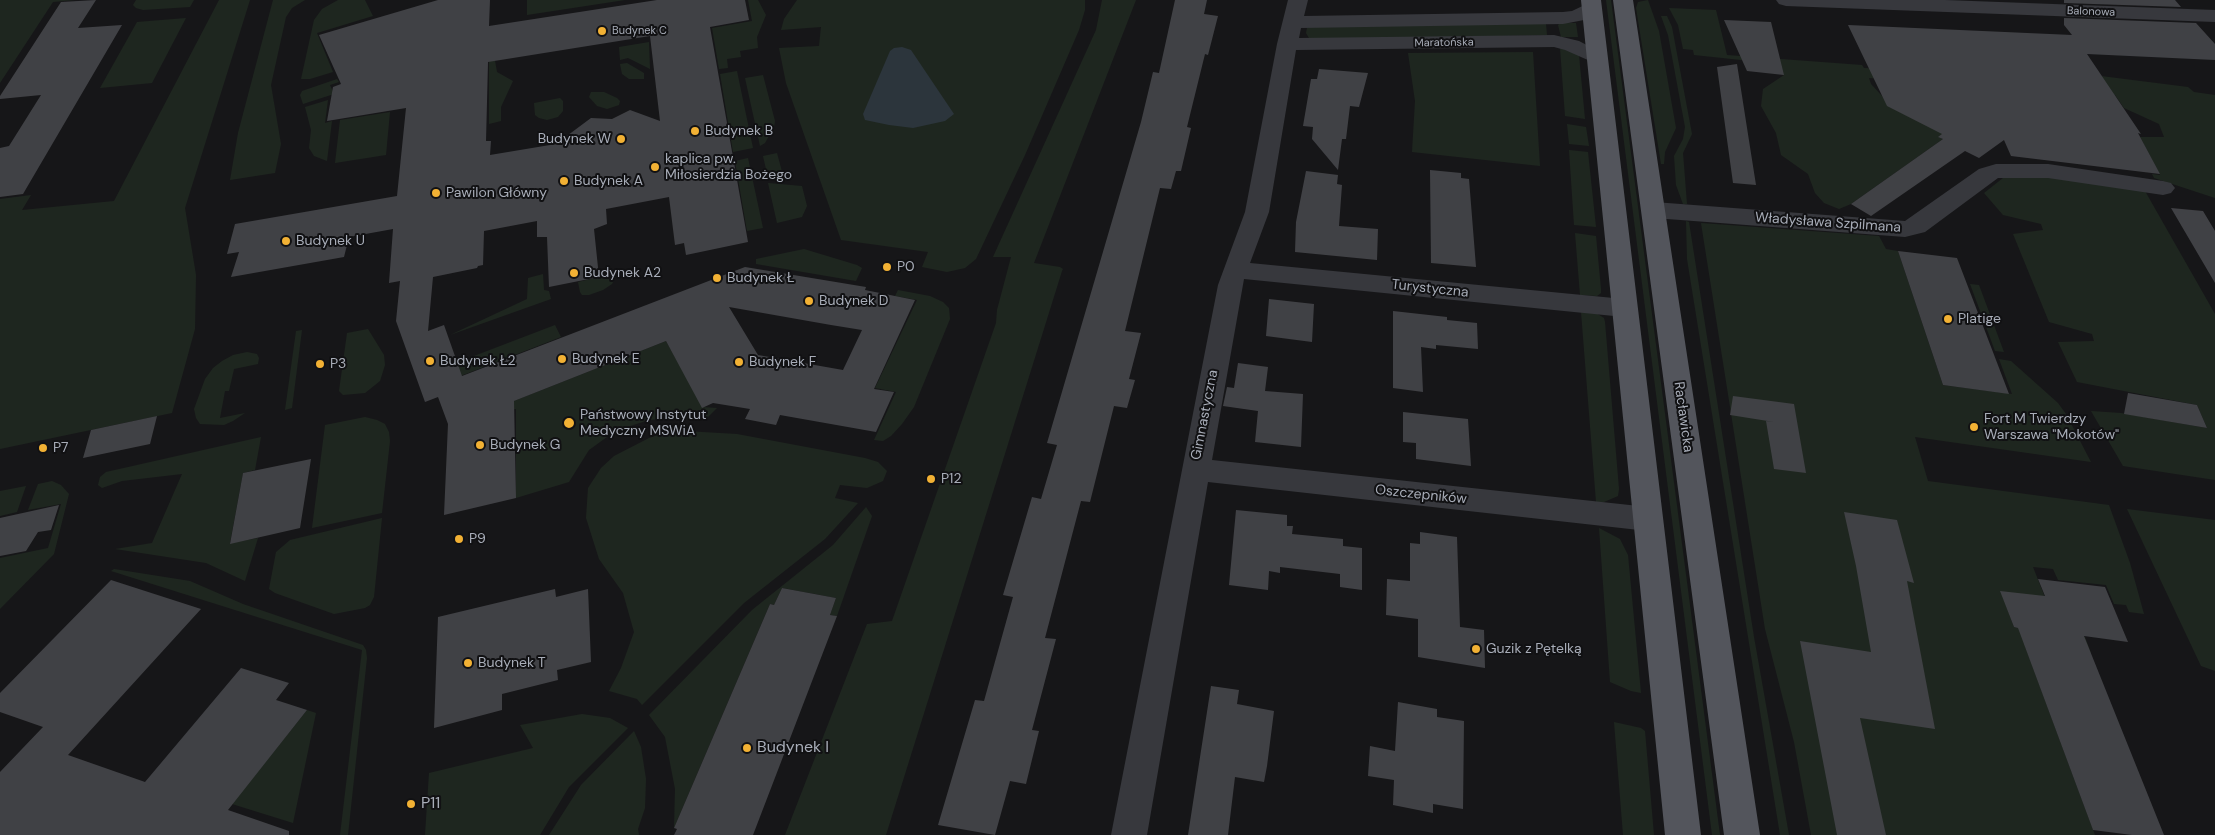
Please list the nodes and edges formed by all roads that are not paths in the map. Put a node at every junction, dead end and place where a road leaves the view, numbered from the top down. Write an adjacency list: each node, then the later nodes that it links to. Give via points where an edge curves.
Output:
1 (1623, 0): 8 (main road, Racławicka)
2 (1786, 0): 4 (street, Balonowa)
3 (1591, 4): 5 (street, Maratońska, via 1577,16 1558,19); 6 (main road)
4 (2215, 16)
5 (1292, 22): 6 (street, Maratońska, via 1554,42 1572,45); 9 (street, Gimnastyczna, via 1257,212)
6 (1597, 58): 10 (main road)
7 (2163, 188): 8 (street, Władysława Szpilmana, via 2048,171 1996,171 1987,174 1917,226 1905,229)
8 (1654, 210): 15 (main road, Racławicka)
9 (1235, 270): 10 (street, Turystyczna); 11 (street, Gimnastyczna)
10 (1624, 308): 12 (main road)
11 (1195, 469): 12 (street, Oszczepników); 13 (street, Gimnastyczna)
12 (1648, 519): 14 (main road)
13 (1128, 835)
14 (1684, 835)
15 (1742, 835)

